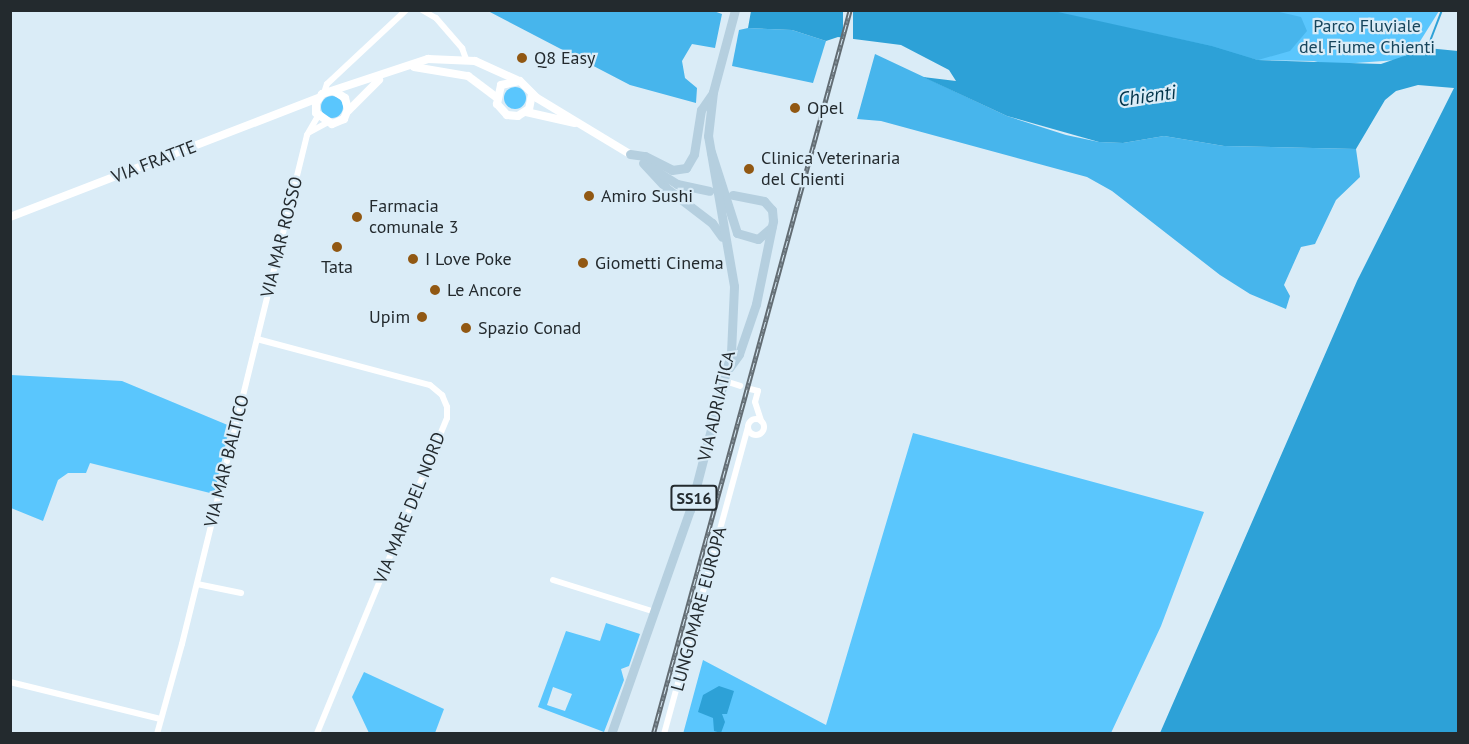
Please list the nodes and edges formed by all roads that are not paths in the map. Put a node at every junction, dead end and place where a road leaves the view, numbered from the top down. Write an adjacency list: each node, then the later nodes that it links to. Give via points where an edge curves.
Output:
1 (406, 10): 9 (street, via 327,84)
2 (422, 10): 4 (street, via 436,18 462,48)
3 (735, 10): 8 (main road, SS16)
4 (466, 59): 5 (main road, VIA FRATTE, via 436,58); 7 (main road, VIA FRATTE, via 492,66)
5 (405, 67): 6 (main road, VIA FRATTE); 11 (main road, VIA FRATTE, via 468,76)
6 (386, 75): 9 (main road, VIA FRATTE); 13 (main road, VIA FRATTE, via 370,85)
7 (517, 80): 10 (main road, VIA FRATTE, via 527,85); 11 (main road, via 502,84)
8 (714, 88): 19 (main road, SS16); 20 (main road, via 701,111 694,154 686,168 672,170 645,156)
9 (326, 94): 12 (main road, VIA FRATTE); 13 (main road, via 345,98); 15 (main road)
10 (532, 94): 14 (main road); 17 (main road, VIA FRATTE)
11 (496, 97): 14 (main road, VIA FRATTE, via 498,107 507,115)
12 (297, 108): 15 (main road); 24 (main road, VIA FRATTE)
13 (348, 111): 16 (main road, VIA FRATTE, via 339,122)
14 (526, 112): 17 (main road, VIA FRATTE)
15 (318, 115): 16 (main road); 18 (street, VIA MAR ROSSO)
16 (326, 123): 18 (street)
17 (583, 125): 20 (main road, VIA FRATTE)
18 (307, 135): 27 (street, VIA MAR ROSSO)
19 (708, 147): 25 (main road, via 720,172 737,233 758,239); 26 (main road, SS16)
20 (630, 154): 21 (main road)
21 (643, 162): 22 (main road, via 678,184); 26 (main road, via 664,187 712,223)
22 (709, 191)
23 (733, 195): 25 (main road, via 766,203 773,213)
24 (10, 217)
25 (772, 226): 28 (main road, via 756,304 739,354)
26 (726, 244): 28 (main road, VIA ADRIATICA / SS16, via 734,307)
27 (257, 339): 37 (street, VIA MAR BALTICO); 43 (street, VIA MARE DEL NORD, via 430,385 442,395 447,407 447,418)
28 (728, 370): 29 (main road, VIA ADRIATICA / SS16)
29 (725, 381): 30 (street); 39 (main road, VIA ADRIATICA / SS16, via 690,510)
30 (740, 386)
31 (750, 388): 32 (street, via 758,391 755,402)
32 (762, 421): 33 (street, via 754,419); 34 (street, via 764,430)
33 (748, 427): 34 (street); 35 (street, LUNGOMARE EUROPA)
34 (756, 435): 35 (street)
35 (741, 449): 45 (street, LUNGOMARE EUROPA)
36 (553, 580): 39 (street)
37 (197, 584): 38 (street); 41 (street, VIA MAR BALTICO)
38 (241, 593)
39 (655, 612): 44 (main road, VIA ADRIATICA / SS16)
40 (10, 682): 41 (street)
41 (161, 719): 42 (street, VIA MAR BALTICO)
42 (157, 734)
43 (317, 734)
44 (611, 734)
45 (664, 734)

